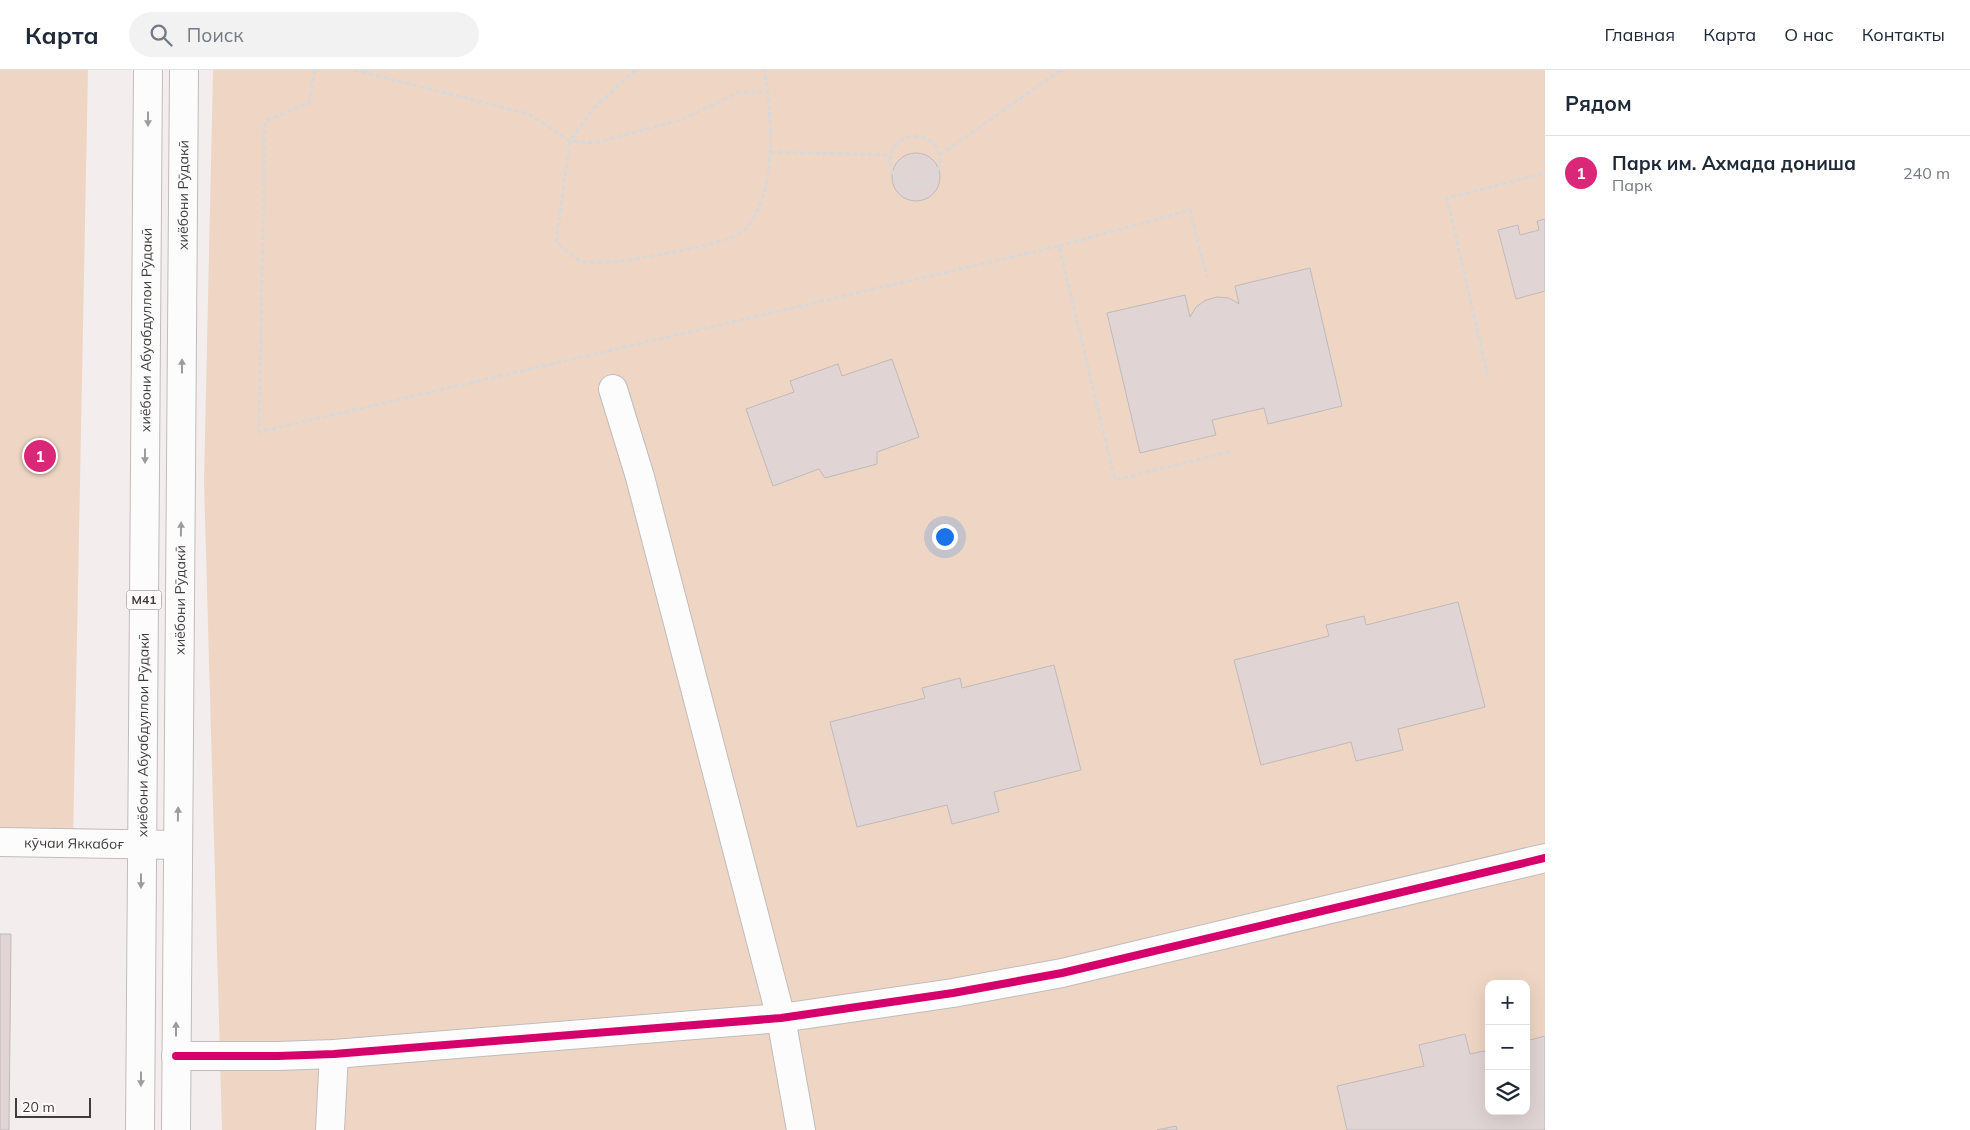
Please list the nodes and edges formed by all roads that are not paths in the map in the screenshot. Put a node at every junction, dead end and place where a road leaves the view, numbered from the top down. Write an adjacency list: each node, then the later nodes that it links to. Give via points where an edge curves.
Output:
1 (148, 70): 5 (main road, хиёбони Абуабдуллои Рӯдакӣ / M41, one-way to 5)
2 (184, 70): 6 (main road, хиёбони Рӯдакӣ, one-way to 2)
3 (613, 389): 8 (main road, via 640,477)
4 (0, 842): 5 (main road, кӯчаи Яккабоғ)
5 (142, 845): 6 (main road, кӯчаи Яккабоғ); 11 (main road, хиёбони Абуабдуллои Рӯдакӣ / M41, one-way to 11)
6 (178, 845): 10 (main road, хиёбони Рӯдакӣ, one-way to 6)
7 (1545, 858): 8 (main road, via 1062,973 953,993)
8 (781, 1018): 9 (main road); 14 (main road)
9 (334, 1054): 10 (main road); 13 (main road)
10 (176, 1056): 12 (main road, хиёбони Рӯдакӣ)
11 (140, 1130)
12 (176, 1130)
13 (330, 1130)
14 (801, 1130)

